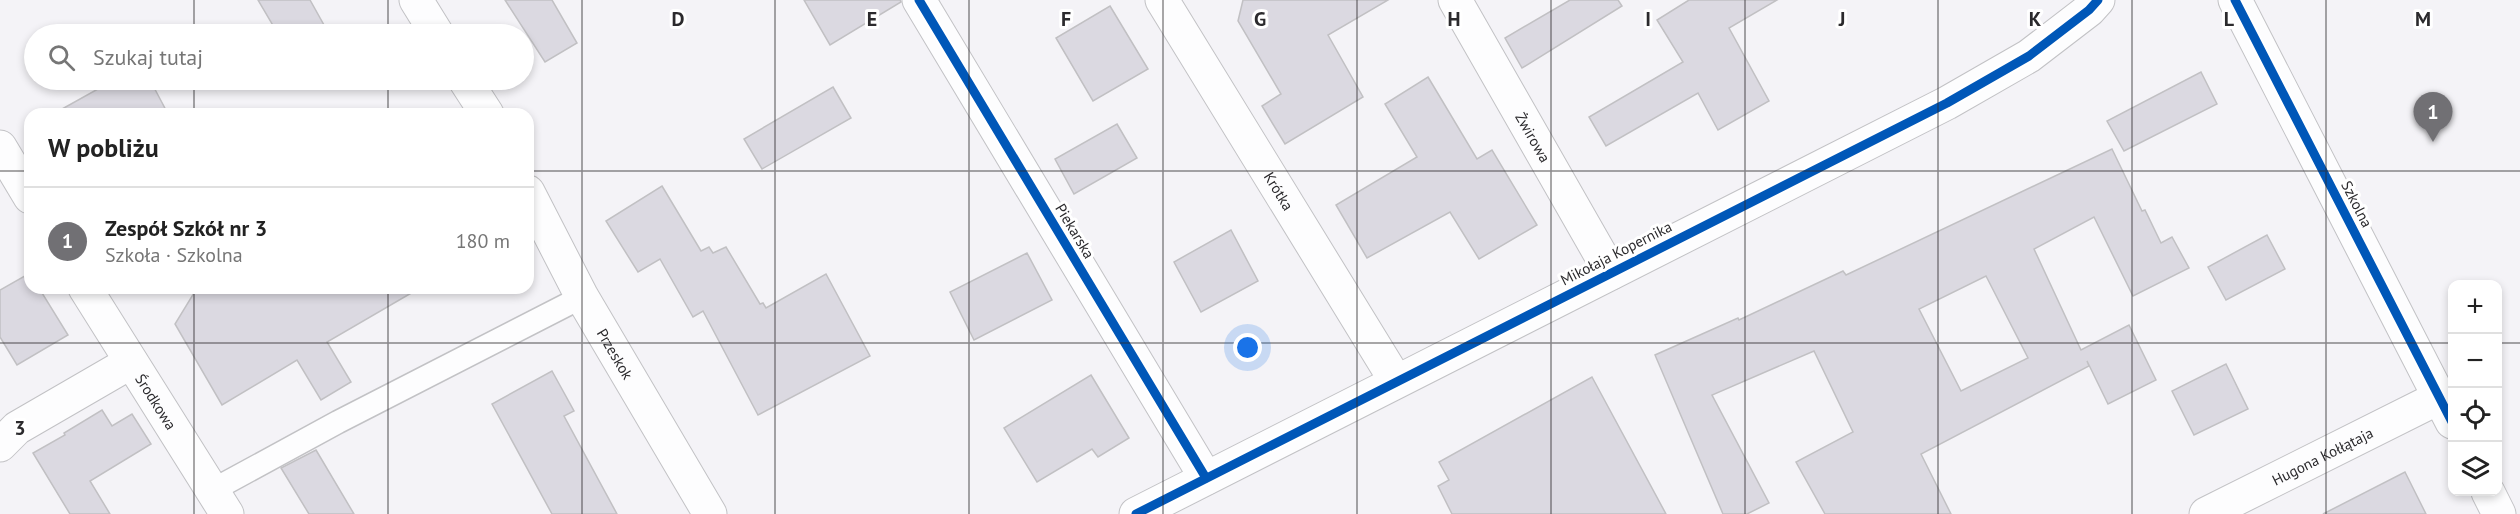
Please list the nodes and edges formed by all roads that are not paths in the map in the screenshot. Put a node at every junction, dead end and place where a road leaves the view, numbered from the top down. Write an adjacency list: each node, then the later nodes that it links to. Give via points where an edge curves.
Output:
1 (416, 0): 7 (street)
2 (919, 0): 20 (street, Piekarska)
3 (1162, 0): 17 (street, Krótka)
4 (1455, 0): 13 (street, Żwirowa)
5 (2098, 0): 13 (street, Mikołaja Kopernika, via 2090,10 2007,70)
6 (2235, 0): 18 (street, Szkolna)
7 (431, 24)
8 (471, 90): 9 (street)
9 (482, 108)
10 (0, 147): 11 (street)
11 (24, 186)
12 (534, 204): 15 (street, Przeskok)
13 (1611, 273): 17 (street, Mikołaja Kopernika)
14 (90, 294): 16 (street, Środkowa)
15 (582, 297): 22 (lane, via 349,417); 24 (street, Przeskok)
16 (130, 362): 19 (street, via 16,428); 22 (street, Środkowa)
17 (1396, 381): 20 (street, Mikołaja Kopernika)
18 (2446, 409): 25 (street, Hugona Kołłątaja)
19 (0, 445)
20 (1206, 478): 23 (street, Mikołaja Kopernika)
21 (2490, 496): 26 (street)
22 (220, 502)
23 (1144, 512)
24 (710, 514)
25 (2205, 514)
26 (2499, 514)

